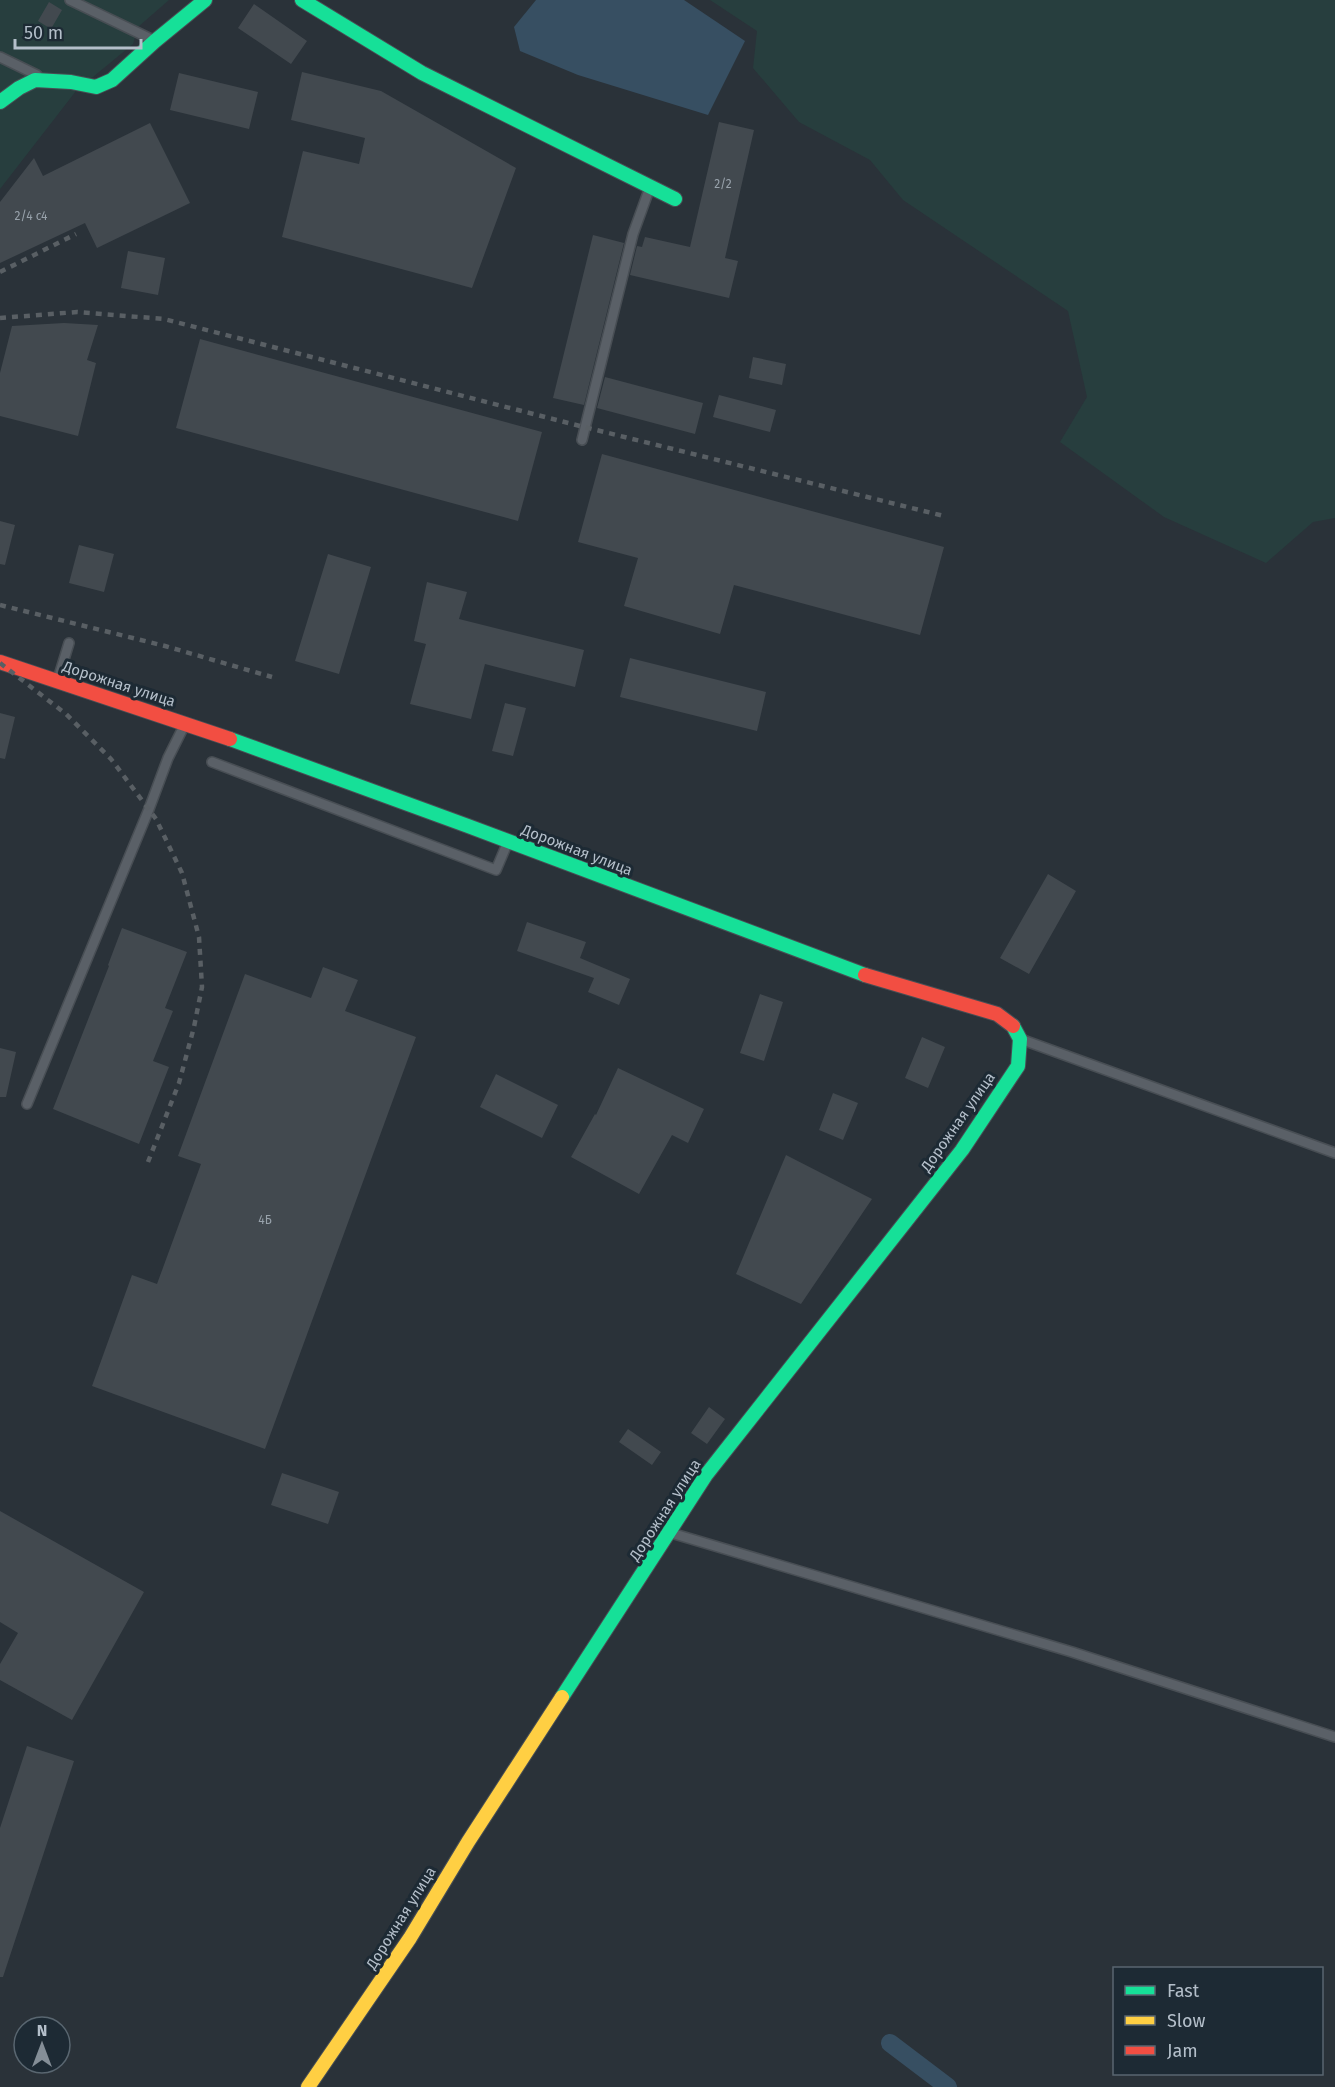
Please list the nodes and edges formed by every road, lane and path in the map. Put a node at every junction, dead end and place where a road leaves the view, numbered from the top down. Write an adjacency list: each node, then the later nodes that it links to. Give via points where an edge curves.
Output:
1 (70, 0): 4 (lane)
2 (205, 0): 4 (street)
3 (302, 0): 8 (street, via 422,73)
4 (155, 41): 6 (street, via 112,80 96,87)
5 (0, 57): 6 (lane)
6 (50, 81): 7 (street, via 35,80)
7 (0, 102)
8 (650, 187): 9 (street); 10 (lane, via 633,234)
9 (675, 199)
10 (582, 440)
11 (69, 644): 13 (lane)
12 (0, 662): 13 (street, Дорожная улица)
13 (58, 681): 14 (street, Дорожная улица)
14 (185, 724): 16 (street, Дорожная улица); 18 (lane)
15 (212, 762): 16 (lane, via 496,870)
16 (508, 842): 17 (street, Дорожная улица, via 877,980 997,1014 1012,1025)
17 (1020, 1040): 19 (lane); 20 (street, Дорожная улица, via 1018,1066 962,1150 706,1475)
18 (27, 1104)
19 (1335, 1153)
20 (669, 1533): 21 (lane, via 1072,1652); 22 (street, Дорожная улица, via 410,1938)
21 (1335, 1737)
22 (308, 2087)

